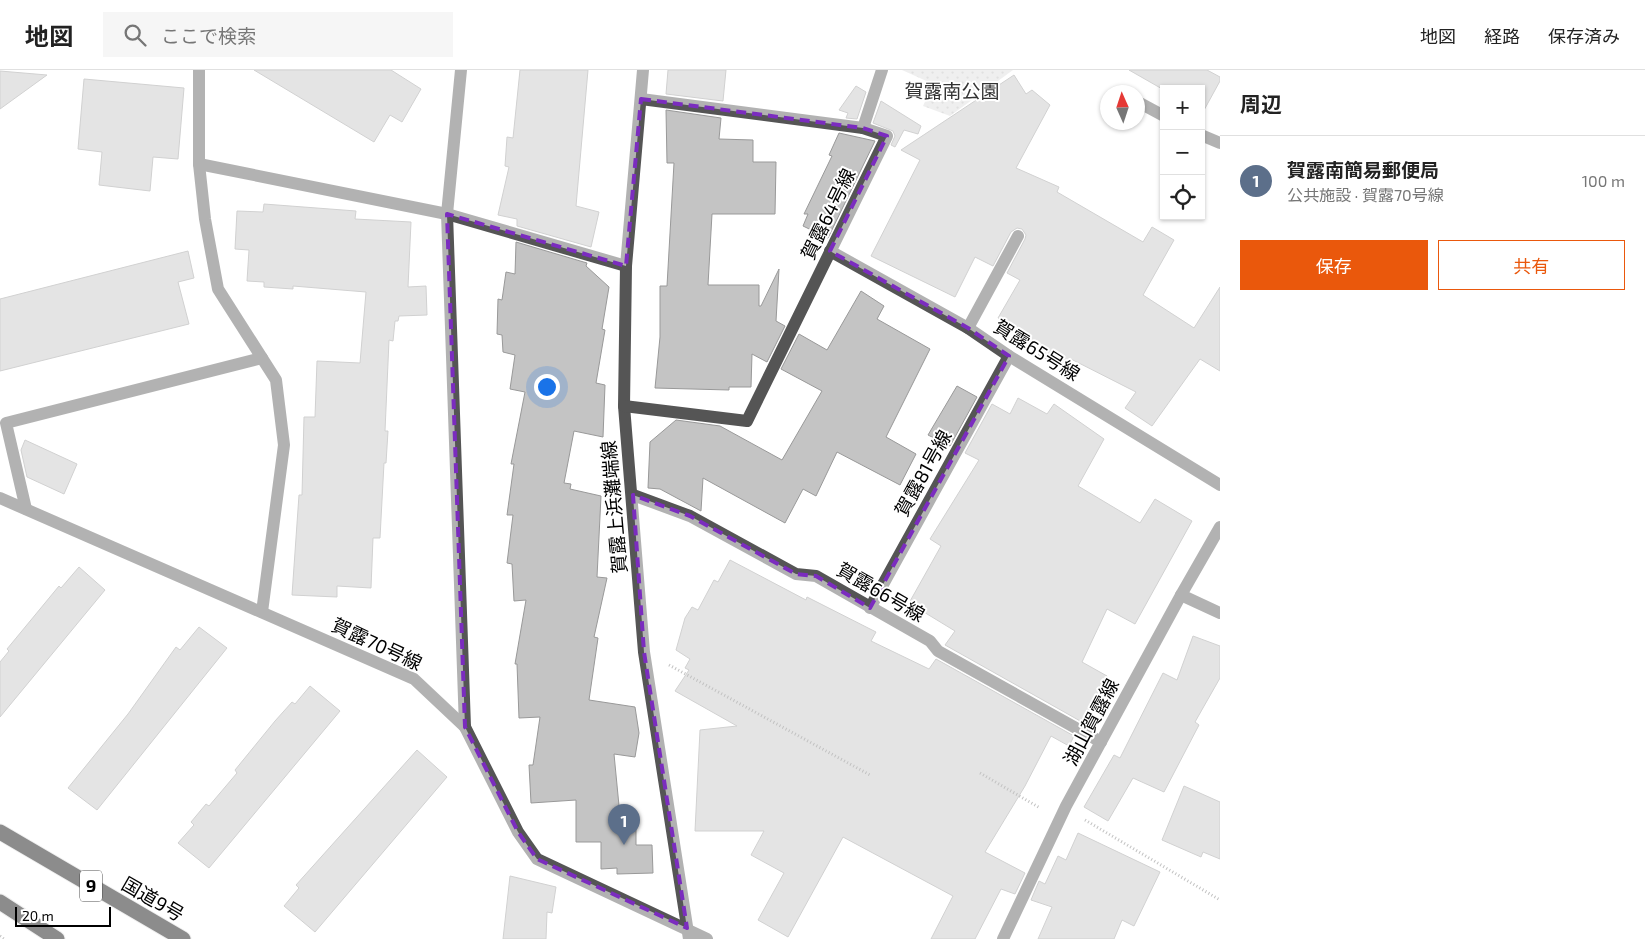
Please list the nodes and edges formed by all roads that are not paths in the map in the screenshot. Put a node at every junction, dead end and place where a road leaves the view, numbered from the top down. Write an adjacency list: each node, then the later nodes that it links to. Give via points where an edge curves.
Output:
1 (199, 70): 11 (street)
2 (461, 70): 12 (street)
3 (642, 70): 5 (street, 賀露上浜灘端線)
4 (882, 70): 8 (street)
5 (640, 98): 8 (street, 賀露64号線); 15 (street, 賀露上浜灘端線)
6 (1145, 106): 7 (street)
7 (1160, 114)
8 (862, 128): 14 (street, 賀露64号線, via 887,136)
9 (1205, 137): 10 (street)
10 (1220, 143)
11 (199, 164): 12 (street); 18 (street, via 218,289)
12 (447, 214): 15 (street); 29 (street)
13 (1018, 236): 16 (street)
14 (830, 251): 16 (street, 賀露65号線); 19 (street, 賀露64号線, via 746,421)
15 (626, 266): 19 (street, 賀露上浜灘端線)
16 (968, 328): 17 (street, 賀露65号線)
17 (1009, 356): 20 (street, 賀露65号線); 26 (street, 賀露81号線)
18 (262, 358): 23 (street, via 6,423); 27 (street, via 276,380 284,445)
19 (624, 406): 21 (street, 賀露上浜灘端線)
20 (1220, 485)
21 (633, 495): 26 (street, 賀露66号線, via 690,516 796,574 816,576); 33 (street, 賀露上浜灘端線, via 644,652)
22 (0, 498): 23 (street, 賀露70号線)
23 (26, 509): 27 (street, 賀露70号線)
24 (1220, 528): 25 (street, 湖山賀露線)
25 (1181, 595): 28 (street); 30 (street, 湖山賀露線)
26 (870, 608): 30 (street, 賀露66号線, via 930,641 938,652)
27 (262, 612): 29 (street, 賀露70号線, via 414,679)
28 (1220, 613)
29 (465, 727): 33 (street, 賀露70号線, via 518,832 537,859)
30 (1101, 742): 37 (street, 湖山賀露線)
31 (0, 832): 35 (highway, 国道9号 / 9)
32 (0, 902): 34 (highway)
33 (688, 934): 36 (street, 賀露70号線)
34 (57, 939)
35 (183, 939)
36 (708, 939)
37 (1003, 939)

